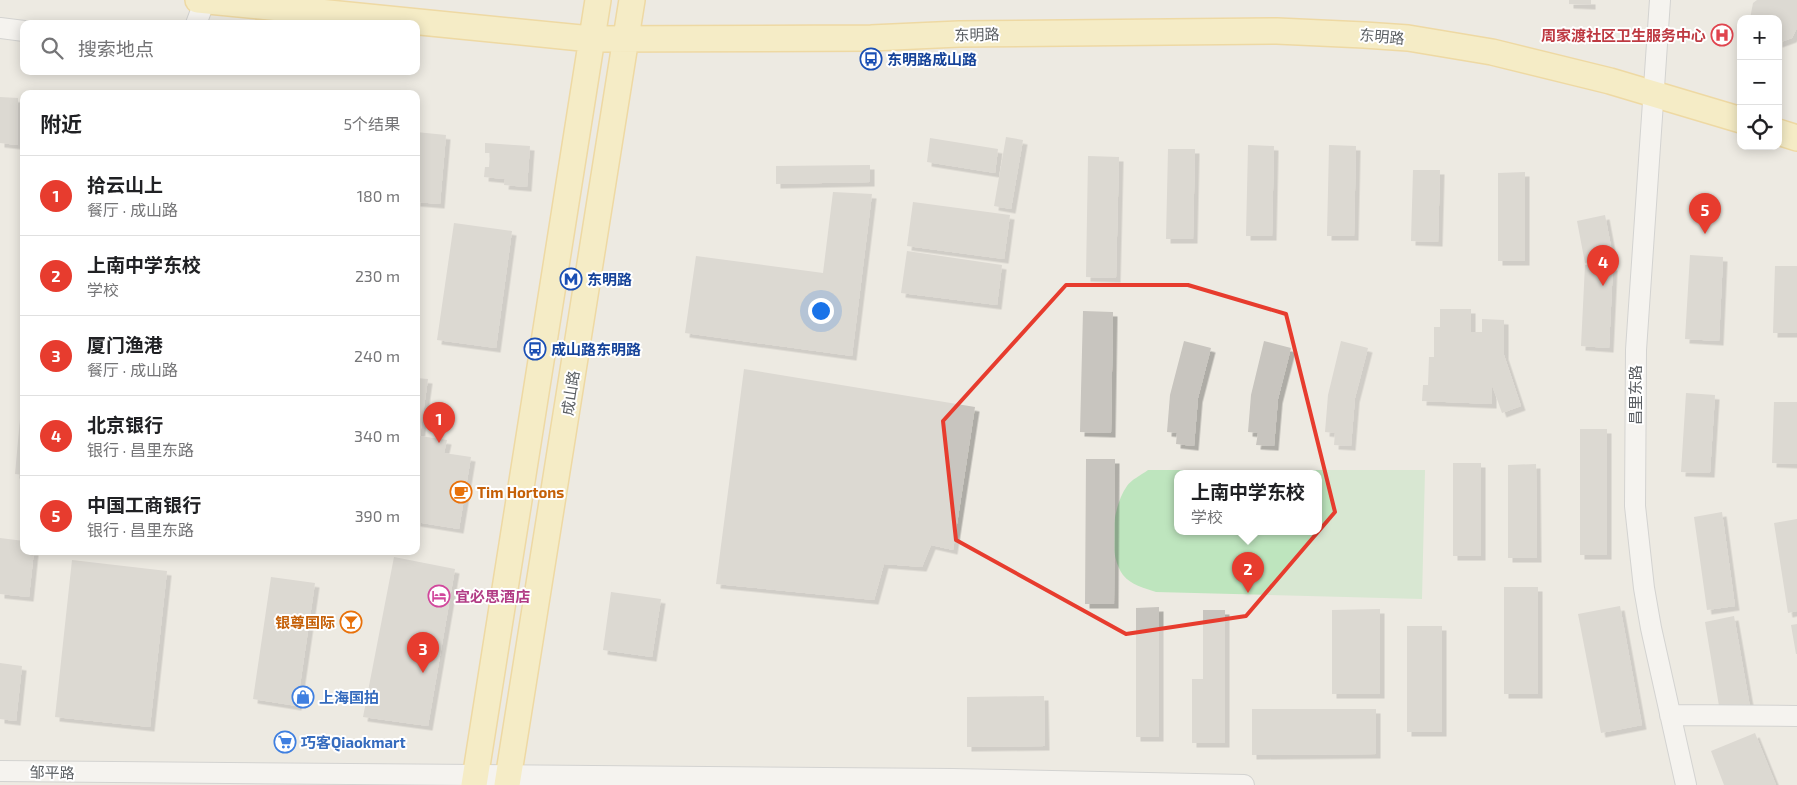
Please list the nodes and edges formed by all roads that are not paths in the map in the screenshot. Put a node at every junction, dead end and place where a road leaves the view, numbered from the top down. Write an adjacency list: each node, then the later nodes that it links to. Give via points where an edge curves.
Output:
1 (198, 0): 2 (main road, 东明路)
2 (204, 0): 6 (street); 7 (main road, 东明路)
3 (598, 0): 11 (main road)
4 (632, 0): 12 (main road, 成山路)
5 (1660, 0): 13 (street, 昌里东路)
6 (197, 20)
7 (408, 20)
8 (420, 21): 11 (main road, 东明路)
9 (0, 28): 10 (street)
10 (20, 30)
11 (591, 38): 12 (main road, 东明路); 21 (main road)
12 (625, 39): 13 (main road, 东明路, via 1320,32 1408,38 1484,51); 20 (main road, 成山路)
13 (1653, 93): 14 (main road, 东明路); 17 (street, 昌里东路, via 1636,350 1635,506 1645,596)
14 (1737, 119)
15 (1782, 133): 16 (main road)
16 (1797, 138)
17 (1670, 716): 18 (street); 24 (street, 昌里东路)
18 (1797, 716)
19 (0, 771): 21 (street, 邹平路)
20 (508, 780): 21 (street, 邹平路); 22 (street, 邹平路)
21 (474, 781)
22 (1136, 784): 23 (street, 邹平路)
23 (1244, 785)
24 (1686, 785)

